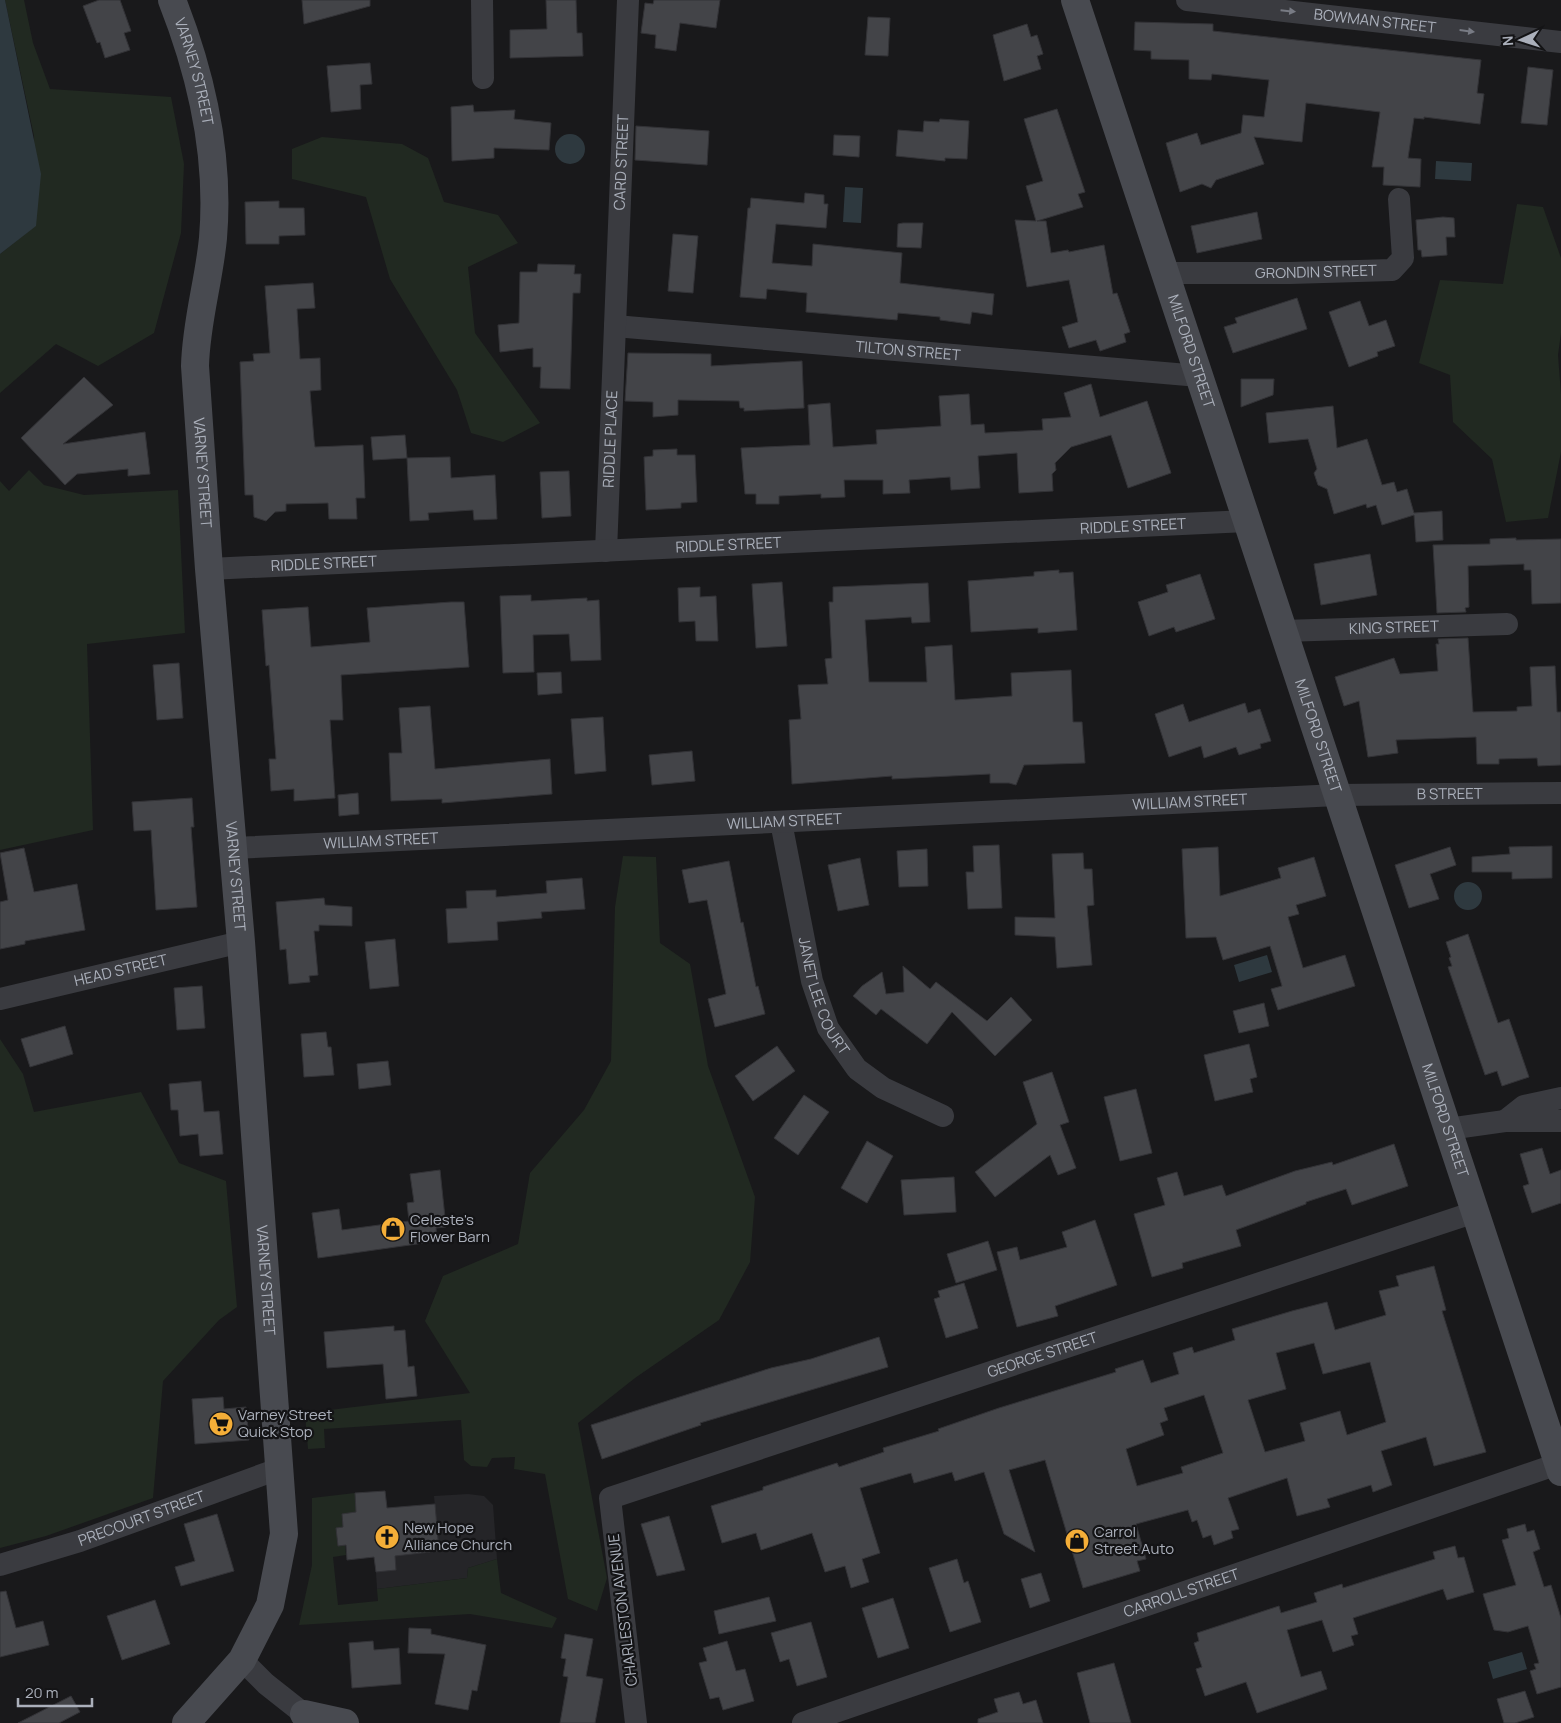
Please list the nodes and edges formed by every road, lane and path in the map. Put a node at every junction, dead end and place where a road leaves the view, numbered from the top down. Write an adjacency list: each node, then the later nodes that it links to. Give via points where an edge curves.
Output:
1 (172, 0): 14 (main road, VARNEY STREET, via 198,75 208,117 212,161 213,239 196,336 195,366)
2 (482, 0): 7 (street)
3 (628, 0): 10 (street, CARD STREET)
4 (1075, 0): 9 (main road, MILFORD STREET)
5 (1187, 0): 6 (street, BOWMAN STREET, one-way to 6)
6 (1561, 42)
7 (483, 78)
8 (1399, 199): 9 (street, GRONDIN STREET, via 1403,258 1392,270)
9 (1165, 273): 11 (main road, MILFORD STREET)
10 (615, 326): 11 (street, TILTON STREET); 13 (street, RIDDLE PLACE)
11 (1199, 376): 12 (main road, MILFORD STREET)
12 (1247, 521): 13 (street, RIDDLE STREET); 16 (main road, MILFORD STREET)
13 (606, 551): 14 (street, RIDDLE STREET)
14 (209, 569): 20 (main road, VARNEY STREET)
15 (1506, 624): 16 (street, KING STREET)
16 (1283, 631): 18 (main road, MILFORD STREET)
17 (1561, 794): 18 (street, B STREET)
18 (1337, 795): 19 (street, WILLIAM STREET); 27 (main road, MILFORD STREET)
19 (781, 822): 20 (street, WILLIAM STREET); 24 (street, JANET LEE COURT, via 812,981 828,1028 857,1069 883,1088)
20 (233, 848): 21 (main road, VARNEY STREET)
21 (241, 942): 22 (street, HEAD STREET); 29 (main road, VARNEY STREET)
22 (0, 998)
23 (1561, 1098): 25 (street, via 1524,1106)
24 (942, 1116)
25 (1505, 1121): 26 (street); 27 (street)
26 (1561, 1121)
27 (1448, 1129): 28 (main road, MILFORD STREET)
28 (1475, 1212): 30 (main road, MILFORD STREET); 31 (street, GEORGE STREET)
29 (281, 1468): 32 (street, PRECOURT STREET); 33 (main road, VARNEY STREET, via 284,1534 270,1605)
30 (1560, 1468): 38 (street, CARROLL STREET)
31 (610, 1498): 37 (street, CHARLESTON AVENUE)
32 (0, 1565)
33 (242, 1660): 34 (street); 35 (main road, VARNEY STREET)
34 (304, 1719): 36 (main road)
35 (186, 1723)
36 (345, 1723)
37 (636, 1723)
38 (803, 1723)

